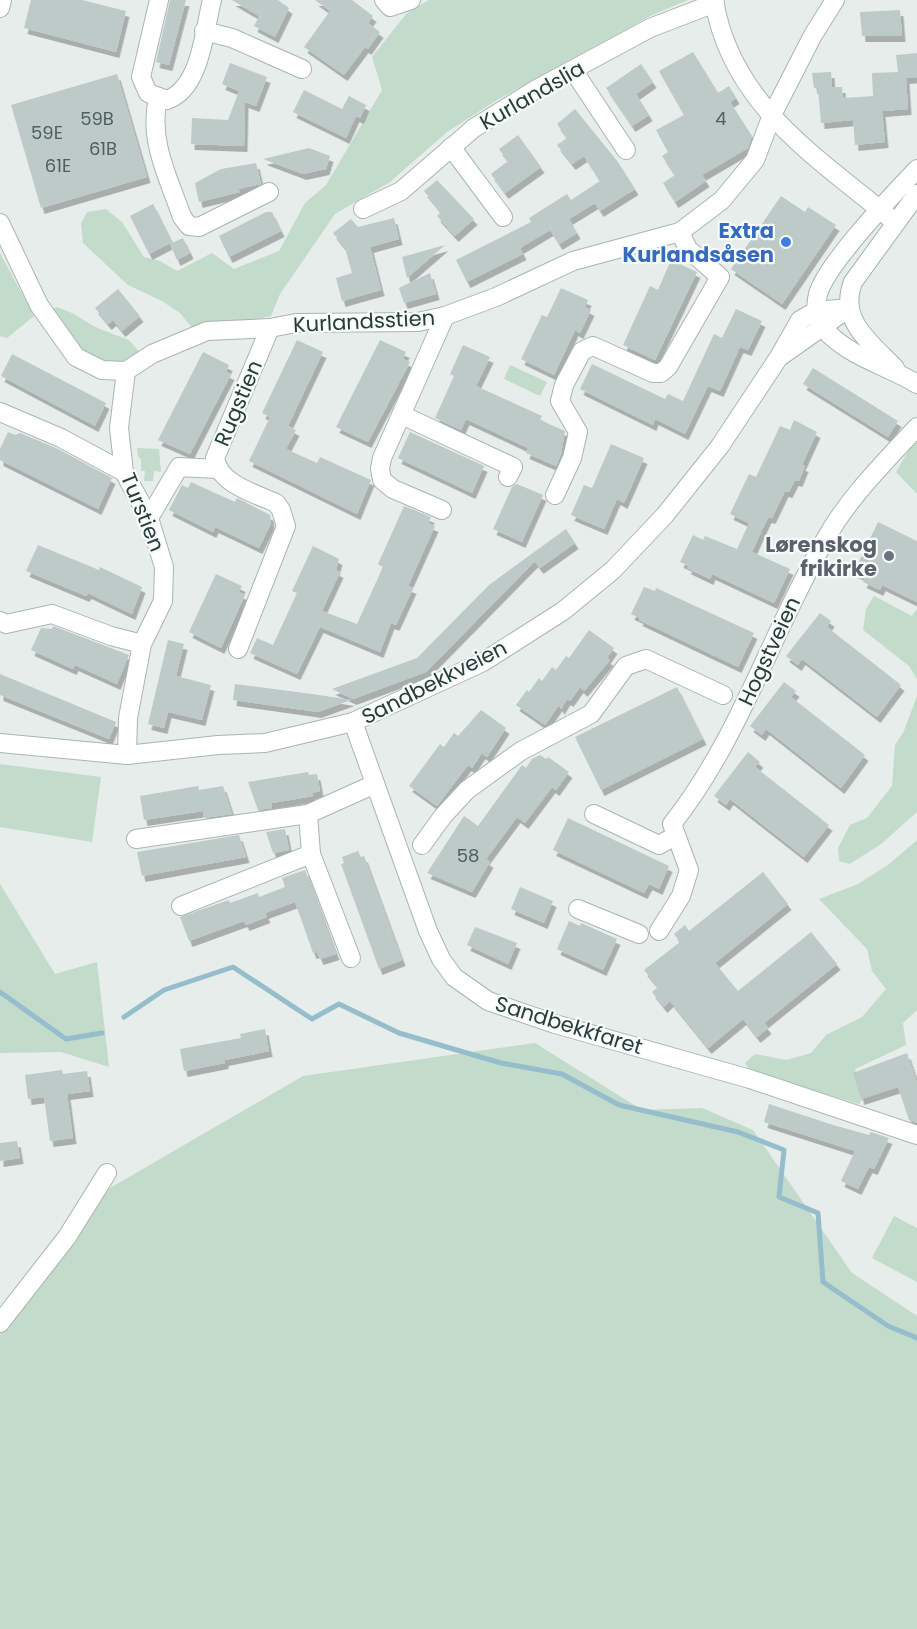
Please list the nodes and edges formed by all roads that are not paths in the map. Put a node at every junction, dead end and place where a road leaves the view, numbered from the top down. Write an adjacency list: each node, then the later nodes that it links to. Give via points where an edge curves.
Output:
1 (2, 0): 8 (street)
2 (159, 0): 12 (street, via 141,77 148,93)
3 (212, 0): 9 (street)
4 (384, 0): 5 (street, via 390,7)
5 (411, 0)
6 (835, 0): 13 (street, Kurlandsstien)
7 (714, 1): 11 (street, Kurlandslia, via 650,28); 13 (street, via 730,53 749,90)
8 (0, 8)
9 (204, 32): 10 (street, via 232,38); 12 (street, via 187,86 177,97)
10 (302, 69)
11 (573, 70): 14 (street, Kurlandslia, via 513,103); 15 (street)
12 (158, 99): 17 (street, via 155,138 182,217 189,226 199,227)
13 (772, 115): 20 (street, via 804,151); 24 (street, Kurlandsstien, via 766,136 744,176 712,210)
14 (451, 147): 19 (street, Kurlandslia, via 401,191); 21 (street)
15 (626, 150)
16 (917, 169): 20 (street)
17 (269, 192)
18 (917, 194): 22 (street)
19 (363, 209)
20 (880, 210): 22 (street); 27 (street, via 825,278 819,293)
21 (503, 217)
22 (895, 222): 25 (street, via 853,282)
23 (0, 223): 29 (street, via 39,305 76,357 102,370)
24 (680, 232): 26 (street, Kurlandsstien, via 573,261); 38 (street, via 688,249 720,277 661,373 593,346 582,351 560,401 578,432 572,458)
25 (849, 308): 27 (street, Sandbekkveien); 30 (street, via 857,329)
26 (445, 316): 28 (street, Kurlandsstien, via 418,322 296,323); 33 (street)
27 (819, 319): 30 (street, via 841,344); 45 (street, Sandbekkveien, via 800,320 720,446 665,515 613,570 563,611 483,662)
28 (270, 327): 29 (street, Kurlandsstien, via 207,331 162,349); 35 (street, Rugstien, via 218,446)
29 (126, 371): 36 (street, Turstien, via 119,428)
30 (900, 374): 31 (street)
31 (917, 384)
32 (0, 412): 36 (street)
33 (402, 416): 37 (street, via 513,466); 39 (street, via 382,458 382,480 393,489)
34 (917, 427): 51 (street, Hogstveien, via 825,538 727,742)
35 (217, 469): 40 (street, via 179,467); 43 (street, Rugstien, via 226,479 276,503 286,526)
36 (124, 471): 40 (street, Turstien)
37 (508, 477)
38 (555, 495)
39 (442, 510)
40 (149, 518): 42 (street, Turstien, via 164,567 163,601)
41 (0, 621): 42 (street, via 6,624 52,614)
42 (142, 644): 47 (street, Turstien, via 128,718)
43 (238, 649)
44 (723, 695): 53 (street, via 646,659 626,666 591,714 521,751 467,790)
45 (353, 722): 47 (street, Sandbekkveien, via 265,743); 48 (street, Sandbekkfaret)
46 (0, 743): 47 (street, Sandbekkveien)
47 (127, 755)
48 (375, 784): 49 (street); 60 (street, Sandbekkfaret, via 428,931 441,959 470,991 510,1010 750,1079)
49 (308, 814): 52 (street); 54 (street)
50 (594, 814): 51 (street, via 659,844)
51 (673, 830): 57 (street, via 689,870 681,896)
52 (136, 840)
53 (422, 845)
54 (311, 854): 55 (street); 59 (street)
55 (181, 906)
56 (578, 909): 58 (street)
57 (659, 931)
58 (639, 934)
59 (351, 958)
60 (917, 1135)
61 (107, 1173): 62 (street, via 67,1237)
62 (0, 1323)

